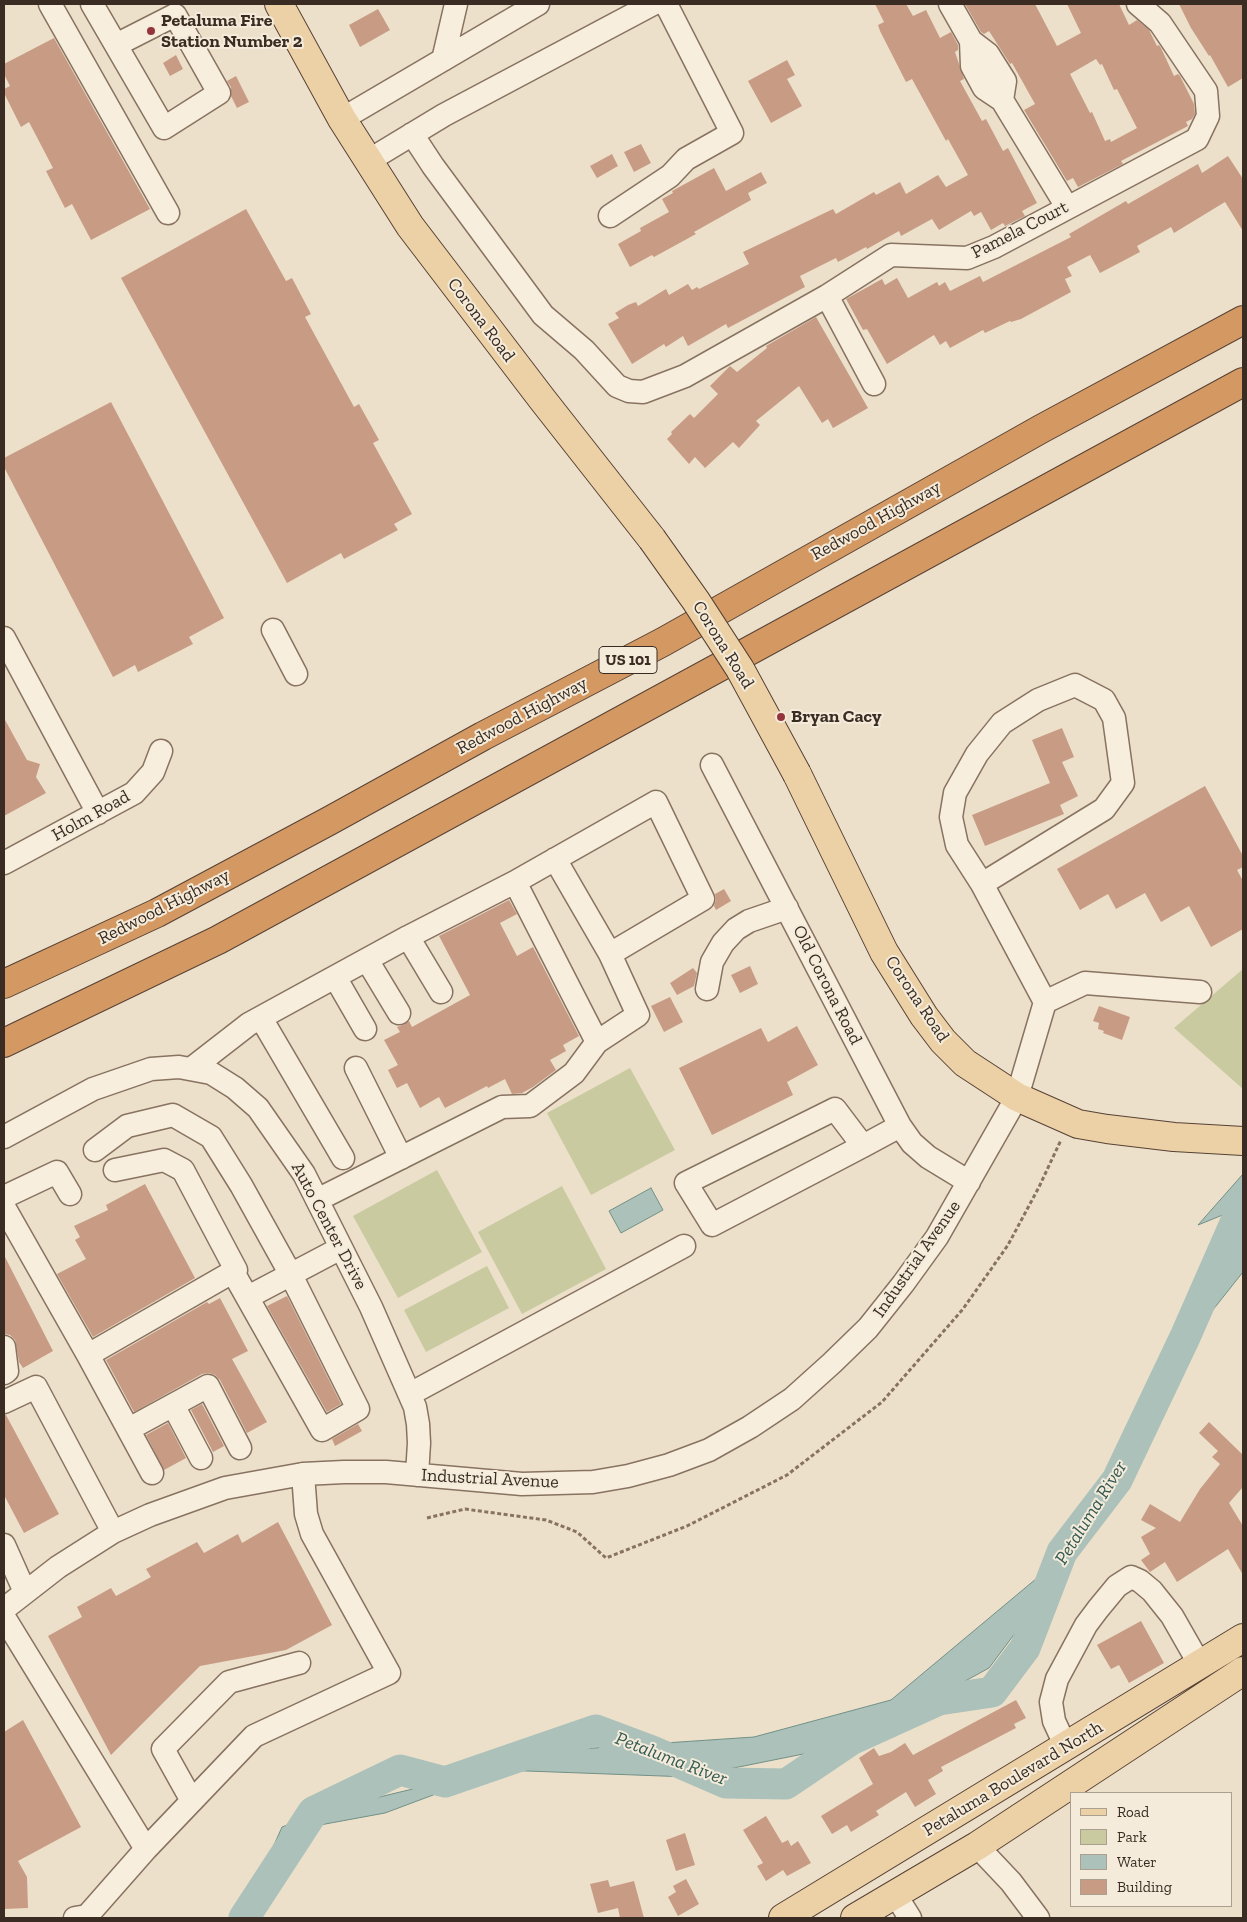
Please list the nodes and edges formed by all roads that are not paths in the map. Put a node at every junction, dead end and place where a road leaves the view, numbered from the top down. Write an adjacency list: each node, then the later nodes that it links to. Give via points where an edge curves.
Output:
1 (50, 4): 17 (street)
2 (92, 4): 11 (street)
3 (279, 4): 13 (main road, Corona Road)
4 (456, 4): 12 (street)
5 (538, 4): 12 (street)
6 (652, 4): 14 (street)
7 (666, 4): 18 (street, via 732,133 686,159 670,176)
8 (950, 4): 16 (street, via 971,42 988,54 1005,81 1002,100)
9 (1138, 4): 10 (street)
10 (1159, 13): 16 (street, Pamela Court, via 1206,91 1208,116 1197,139)
11 (116, 45): 11 (street, via 164,128 220,93 175,15)
12 (443, 60): 13 (street)
13 (342, 120): 15 (main road, Corona Road)
14 (412, 134): 15 (street); 19 (street, Pamela Court, via 432,166 543,315 584,350 617,386 629,391 643,392 685,376)
15 (368, 161): 50 (main road, Corona Road, bridge, via 410,226 652,539 696,601 740,669 797,774 884,952 924,1016 965,1064)
16 (1067, 207): 19 (street, Pamela Court, via 967,258 891,255)
17 (168, 213)
18 (610, 216)
19 (827, 296): 22 (street)
20 (1243, 320): 38 (highway, Redwood Highway / US 101, via 1040,428 663,642 320,826 157,913)
21 (1243, 382): 47 (highway, US 101, via 218,940)
22 (874, 384)
23 (273, 630): 25 (street)
24 (4, 638): 28 (street)
25 (296, 674)
26 (161, 751): 28 (street, Holm Road, via 153,772 134,793)
27 (712, 765): 33 (street, Old Corona Road)
28 (98, 813): 30 (street, Holm Road)
29 (555, 859): 31 (street); 35 (street); 35 (street, via 656,802 703,899)
30 (4, 863)
31 (515, 882): 34 (street); 46 (street)
32 (982, 884): 32 (street, via 1104,809 1123,783 1114,718 1104,700 1075,685 1038,700 1002,724 977,754 955,793 951,817 957,845); 42 (street)
33 (786, 908): 39 (street, via 736,929 712,962); 51 (street, Old Corona Road)
34 (408, 937): 36 (street); 40 (street)
35 (610, 954): 46 (street, via 638,1016)
36 (367, 960): 37 (street); 43 (street)
37 (335, 977): 44 (street); 45 (street)
38 (4, 984)
39 (707, 989)
40 (441, 992)
41 (1200, 992): 42 (street, via 1085,983)
42 (1045, 1002): 50 (street, Industrial Avenue)
43 (399, 1013)
44 (261, 1018): 49 (street); 56 (street)
45 (365, 1029)
46 (597, 1042): 57 (street, via 574,1073 530,1106 502,1107)
47 (4, 1043)
48 (356, 1068): 57 (street)
49 (191, 1069): 52 (street, Auto Center Drive, via 151,1069 93,1089); 61 (street, Auto Center Drive, via 211,1073 258,1108 304,1174)
50 (1017, 1097): 53 (main road, Corona Road, via 1078,1124 1165,1136); 59 (street, Industrial Avenue)
51 (900, 1126): 54 (street); 59 (street, Old Corona Road, via 928,1157)
52 (4, 1137)
53 (1243, 1141)
54 (863, 1146): 54 (street, via 712,1225 686,1183 835,1108)
55 (95, 1150): 66 (street, via 127,1126 173,1115 211,1137)
56 (343, 1158)
57 (401, 1158): 61 (street)
58 (115, 1170): 65 (street, via 164,1160 183,1170 236,1270)
59 (969, 1182): 79 (street, Industrial Avenue, via 936,1237 868,1328 792,1399 709,1450 652,1470 593,1482 522,1484)
60 (70, 1194): 62 (street, via 57,1172)
61 (317, 1200): 64 (street, Auto Center Drive)
62 (5, 1210): 69 (street)
63 (684, 1246): 71 (street)
64 (341, 1248): 66 (street); 71 (street, Auto Center Drive)
65 (233, 1272): 67 (street); 69 (street)
66 (291, 1275): 67 (street); 67 (street, via 358,1409 322,1430)
67 (248, 1297)
68 (4, 1347): 70 (street, via 7,1371)
69 (88, 1355): 74 (street)
70 (4, 1373)
71 (410, 1394): 79 (street, Auto Center Drive, via 418,1424)
72 (4, 1402): 80 (street, via 36,1387)
73 (173, 1405): 74 (street); 75 (street, via 208,1386); 76 (street)
74 (129, 1429): 77 (street)
75 (240, 1448)
76 (201, 1458)
77 (152, 1473)
78 (303, 1474): 79 (street, Industrial Avenue, via 377,1472); 80 (street, Industrial Avenue, via 225,1488); 90 (street, via 306,1514 312,1534 389,1673 254,1736)
79 (417, 1475)
80 (113, 1532): 82 (street, Industrial Avenue, via 64,1562)
81 (4, 1545): 82 (street)
82 (25, 1592): 83 (street, Industrial Avenue)
83 (4, 1609)
84 (4, 1617): 92 (street)
85 (1243, 1638): 87 (main road, Petaluma Boulevard North)
86 (299, 1663): 90 (street, via 229,1682 163,1749)
87 (1200, 1665): 89 (main road, Petaluma Boulevard North); 89 (street, via 1172,1616 1152,1591 1131,1577 1117,1586 1086,1625 1057,1679 1052,1702 1054,1722)
88 (1243, 1671): 91 (main road, Petaluma Boulevard North)
89 (1066, 1747): 95 (main road, Petaluma Boulevard North)
90 (192, 1801): 92 (street)
91 (977, 1846): 93 (main road, Petaluma Boulevard North); 98 (street, via 1011,1882)
92 (146, 1849): 94 (street, via 87,1916)
93 (895, 1894): 96 (main road, Petaluma Boulevard North); 97 (street)
94 (75, 1918)
95 (783, 1918)
96 (855, 1918)
97 (910, 1918)
98 (1038, 1918)

